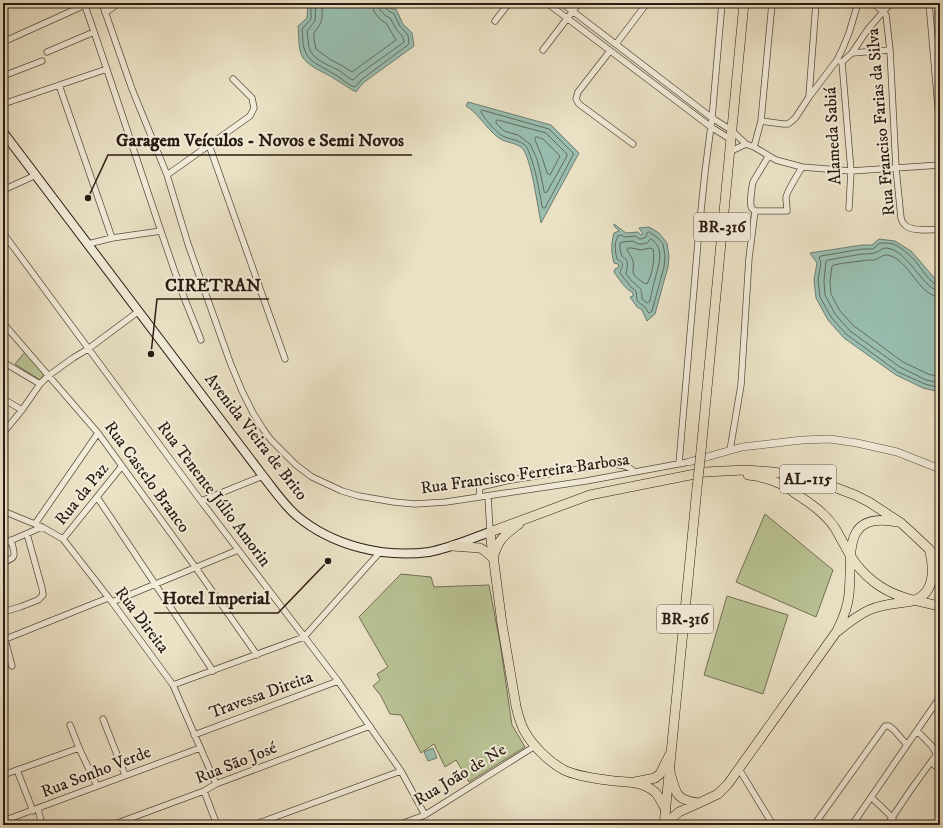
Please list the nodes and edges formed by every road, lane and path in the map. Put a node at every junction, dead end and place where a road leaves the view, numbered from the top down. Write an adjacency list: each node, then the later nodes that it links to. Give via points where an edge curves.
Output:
1 (102, 3): 19 (street, Rua Francisco Ferreira Barbosa)
2 (119, 3): 19 (street)
3 (509, 3): 21 (street)
4 (547, 3): 20 (street)
5 (562, 3): 18 (street)
6 (579, 3): 18 (street)
7 (647, 3): 24 (street)
8 (722, 3): 39 (street)
9 (744, 3): 44 (main road, BR-316)
10 (772, 3): 40 (street)
11 (816, 3): 36 (street)
12 (858, 3): 31 (street)
13 (872, 3): 17 (street)
14 (890, 3): 17 (street)
15 (929, 3): 37 (street)
16 (84, 4): 22 (street); 23 (street)
17 (883, 11): 26 (street, Rua Franciso Farias da Silva, via 886,15); 29 (street)
18 (573, 12): 20 (street); 24 (street)
19 (105, 13): 56 (street, Rua Francisco Ferreira Barbosa)
20 (568, 18): 25 (street); 27 (street)
21 (495, 21)
22 (94, 32): 28 (street); 32 (street)
23 (3, 42)
24 (616, 44): 39 (street)
25 (543, 50)
26 (890, 50): 29 (street); 53 (street, Rua Franciso Farias da Silva)
27 (610, 51): 41 (street); 45 (street, via 578,92 576,100)
28 (47, 52)
29 (852, 53): 31 (street)
30 (42, 61): 33 (street)
31 (839, 61): 36 (street); 54 (street, Alameda Sabiá)
32 (107, 69): 35 (street); 61 (street)
33 (3, 76)
34 (233, 79): 47 (street, via 252,98 254,108 250,116)
35 (59, 85): 38 (street); 63 (street)
36 (809, 97): 40 (street, via 796,117 788,124)
37 (939, 100): 42 (street)
38 (3, 104)
39 (712, 118): 41 (street); 44 (street)
40 (761, 121): 48 (street)
41 (711, 127): 44 (street); 79 (street, via 699,230)
42 (940, 130)
43 (3, 132): 55 (main road, Avenida Vieira de Brito)
44 (731, 135): 46 (street); 49 (main road, BR-316)
45 (633, 144)
46 (746, 144): 48 (street); 49 (street)
47 (209, 145): 56 (street); 69 (street)
48 (754, 147): 50 (street)
49 (729, 152): 132 (main road, BR-316, bridge)
50 (768, 157): 52 (street); 59 (street, via 752,186 751,206)
51 (940, 165): 53 (street)
52 (802, 167): 54 (street); 59 (street, via 787,193 786,211)
53 (896, 168): 54 (street); 60 (street, Rua Franciso Farias da Silva, via 904,225 920,230)
54 (851, 171): 58 (street, Alameda Sabiá)
55 (36, 174): 57 (street); 64 (main road, Avenida Vieira de Brito)
56 (167, 175): 87 (street, Rua Francisco Ferreira Barbosa, via 188,244 230,362 253,413 271,440 312,477 359,496 416,504)
57 (3, 190)
58 (849, 208)
59 (755, 211): 77 (street, via 749,258 741,385)
60 (940, 229)
61 (161, 231): 63 (street); 67 (street)
62 (3, 233): 68 (street, Rua Tenente Júlio Amorin)
63 (112, 238): 64 (street)
64 (88, 244): 65 (main road, Avenida Vieira de Brito)
65 (139, 311): 68 (street); 84 (main road, Avenida Vieira de Brito)
66 (3, 323): 71 (street, Rua Castelo Branco)
67 (201, 340)
68 (88, 349): 71 (street); 88 (street, Rua Tenente Júlio Amorin)
69 (285, 359)
70 (3, 362): 72 (street)
71 (48, 376): 72 (street); 76 (street, Rua Castelo Branco)
72 (40, 384): 74 (street)
73 (3, 400): 74 (street)
74 (22, 410): 75 (street)
75 (3, 433)
76 (98, 433): 80 (street, Rua Castelo Branco); 92 (street)
77 (730, 450): 78 (street); 81 (street, via 802,440 830,439 857,442 897,452)
78 (689, 462): 79 (street, Rua Francisco Ferreira Barbosa)
79 (679, 464): 82 (street, Rua Francisco Ferreira Barbosa)
80 (122, 466): 86 (street, Rua da Paz); 107 (street, Rua Castelo Branco)
81 (940, 469)
82 (635, 472): 85 (street, Rua Francisco Ferreira Barbosa); 87 (street, via 625,465 611,464 511,480 480,487)
83 (705, 472): 90 (main road, Avenida Vieira de Brito, via 590,495); 91 (main road, AL-115, via 773,472 819,482 869,502); 103 (main road, via 755,476 784,486 825,516)
84 (263, 476): 88 (street); 102 (main road, Avenida Vieira de Brito, via 290,509 314,528 348,544)
85 (488, 496): 87 (street, Rua Francisco Ferreira Barbosa); 94 (street)
86 (97, 497): 96 (street, Rua da Paz); 108 (street)
87 (479, 497)
88 (200, 501): 101 (street, Rua Tenente Júlio Amorin)
89 (3, 511): 92 (street, Rua Direita)
90 (528, 517): 94 (main road, Avenida Vieira de Brito); 104 (main road, via 503,537)
91 (901, 523): 100 (main road, AL-115); 103 (main road, via 886,520 869,522 855,534)
92 (35, 524): 93 (street, Rua Direita)
93 (42, 527): 95 (street); 96 (street, Rua Direita)
94 (490, 532): 99 (main road, Avenida Vieira de Brito); 104 (main road)
95 (27, 534): 97 (street); 112 (street, via 43,595 38,600)
96 (63, 539): 109 (street, Rua Direita)
97 (11, 540): 98 (street); 105 (street, via 13,559)
98 (3, 544)
99 (452, 546): 102 (main road, Avenida Vieira de Brito, via 406,554); 104 (main road, via 480,548)
100 (929, 549): 106 (main road, AL-115); 110 (main road, via 933,572 931,582 921,597)
101 (238, 550): 107 (street); 115 (street, Rua Tenente Júlio Amorin)
102 (380, 552): 115 (street)
103 (850, 556): 110 (main road, via 875,582 901,597); 113 (main road, via 849,595)
104 (493, 558): 129 (main road, via 518,716 524,731)
105 (3, 562)
106 (940, 563)
107 (196, 568): 108 (street); 117 (street, Rua Castelo Branco)
108 (155, 585): 109 (street); 119 (street)
109 (110, 600): 116 (street); 121 (street, Rua Direita)
110 (914, 601): 111 (main road); 113 (main road, via 870,610)
111 (940, 606)
112 (3, 612)
113 (837, 631): 134 (main road)
114 (3, 632): 116 (street)
115 (304, 637): 117 (street); 120 (street, Rua Tenente Júlio Amorin)
116 (4, 640): 118 (street)
117 (257, 655): 119 (street)
118 (12, 666)
119 (213, 671): 121 (street)
120 (338, 681): 125 (street, Rua Tenente Júlio Amorin); 127 (street, Travessa Direita)
121 (173, 685): 127 (street, Rua Direita)
122 (940, 697): 126 (street)
123 (103, 718): 140 (street)
124 (70, 725): 130 (street)
125 (370, 726): 137 (street, Rua Tenente Júlio Amorin); 142 (street, Rua São José)
126 (917, 731): 128 (street); 133 (street, via 936,753)
127 (194, 735): 131 (street, Rua Direita)
128 (907, 745): 145 (street); 161 (street, via 894,730 885,726)
129 (535, 746): 141 (main road, via 546,758 564,770 584,776); 149 (street, Rua João de Ne)
130 (79, 748): 135 (street); 143 (street)
131 (200, 748): 140 (street, Rua Sonho Verde); 142 (street, Rua Direita)
132 (672, 749): 138 (main road, BR-316); 141 (main road, via 660,774 655,778)
133 (931, 762): 136 (street); 150 (street)
134 (739, 769): 146 (main road, via 718,794); 160 (street)
135 (17, 770): 139 (street); 147 (street)
136 (940, 770)
137 (401, 771): 149 (street, Rua Tenente Júlio Amorin); 152 (street)
138 (670, 772): 146 (main road, via 678,796); 148 (main road, BR-316)
139 (3, 775)
140 (125, 776): 143 (street, Rua Sonho Verde)
141 (634, 783): 148 (main road, via 656,792)
142 (216, 784): 144 (street, Rua São José)
143 (97, 786): 147 (street, Rua Sonho Verde)
144 (204, 791): 154 (street, Rua São José); 155 (street)
145 (871, 797): 150 (street); 162 (street)
146 (699, 803): 159 (main road, via 679,812)
147 (35, 810): 151 (street, Rua Sonho Verde); 153 (street)
148 (666, 810): 158 (main road, BR-316)
149 (425, 815): 157 (street, Rua João de Ne)
150 (893, 818): 163 (street)
151 (3, 821)
152 (264, 823): 156 (street)
153 (42, 825)
154 (112, 825)
155 (217, 825)
156 (253, 825)
157 (398, 825)
158 (664, 825)
159 (669, 825)
160 (773, 825)
161 (814, 825)
162 (852, 825)
163 (887, 825)

